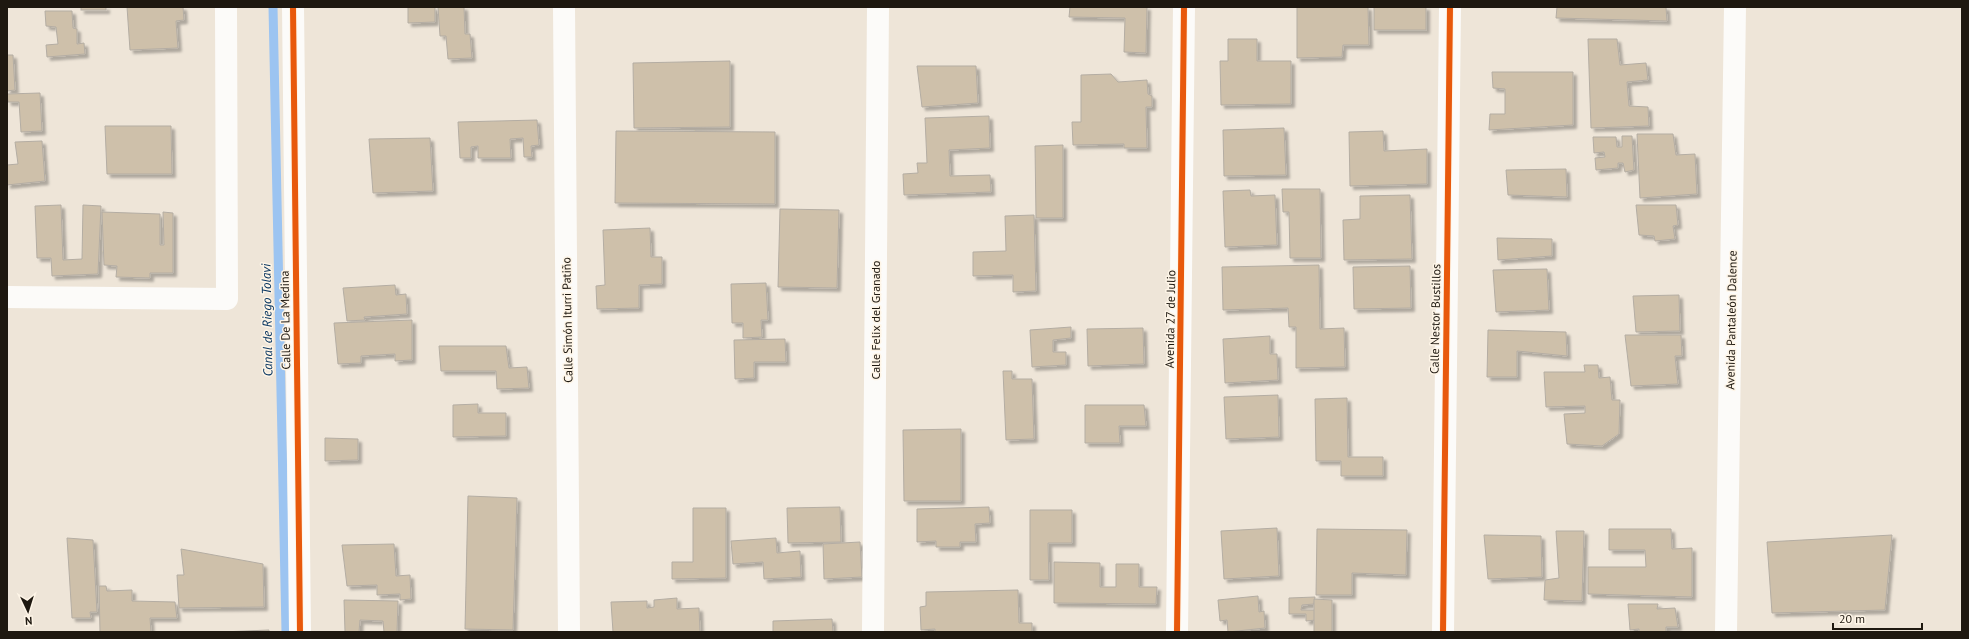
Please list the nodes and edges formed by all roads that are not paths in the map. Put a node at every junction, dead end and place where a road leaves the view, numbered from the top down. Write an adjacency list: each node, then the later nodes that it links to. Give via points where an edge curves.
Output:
1 (226, 7): 8 (street, via 227,299)
2 (293, 7): 9 (street, Calle De La Medina)
3 (564, 7): 10 (street, Calle Simón Iturri Patiño)
4 (878, 7): 11 (street, Calle Felix del Granado)
5 (1184, 7): 12 (street, Avenida 27 de Julio)
6 (1450, 7): 13 (street, Calle Nestor Bustillos)
7 (1735, 7): 14 (street, Avenida Pantaleón Dalence)
8 (7, 297)
9 (300, 632)
10 (569, 632)
11 (873, 632)
12 (1177, 632)
13 (1443, 632)
14 (1726, 632)

